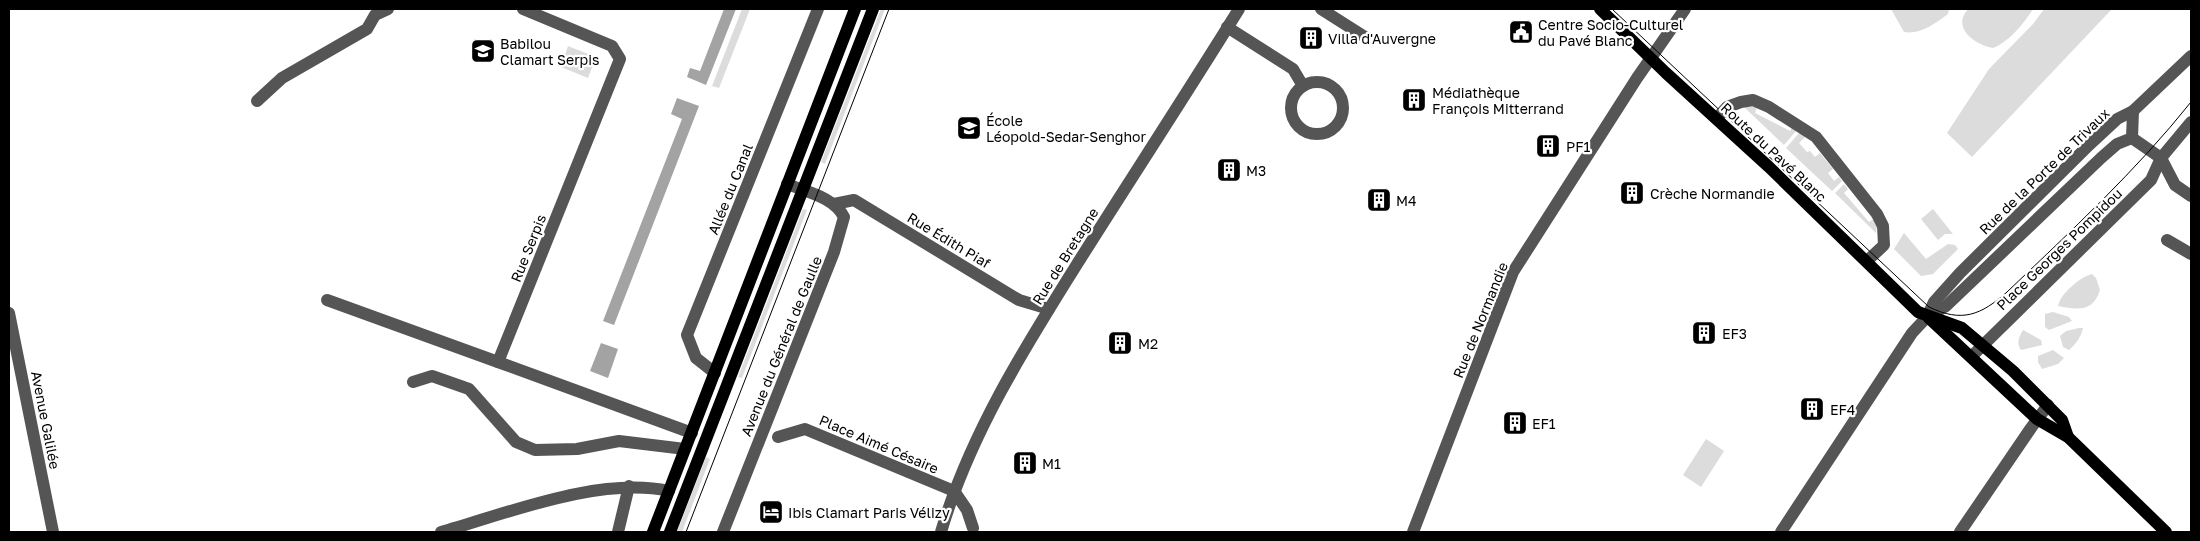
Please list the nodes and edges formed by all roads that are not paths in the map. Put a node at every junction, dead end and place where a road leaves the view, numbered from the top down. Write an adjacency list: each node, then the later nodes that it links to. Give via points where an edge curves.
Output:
1 (388, 9): 15 (street, via 375,15 368,29 282,78)
2 (523, 9): 34 (street, Rue Serpis, via 612,46 620,59)
3 (818, 9): 35 (street, Allée du Canal, via 687,335 696,358)
4 (855, 9): 21 (main road)
5 (873, 9): 22 (main road)
6 (1239, 9): 10 (street, Rue de Bretagne)
7 (1321, 9): 11 (street)
8 (1600, 9): 13 (main road, Route du Pavé Blanc)
9 (1685, 9): 13 (street, Rue de Normandie)
10 (1227, 28): 14 (street, via 1294,69); 29 (street, Rue de Bretagne)
11 (1365, 37)
12 (2191, 56): 16 (street, Rue de la Porte de Trivaux)
13 (1651, 58): 17 (main road, Route du Pavé Blanc); 54 (street, Rue de Normandie, via 1513,272)
14 (1304, 86): 14 (street, via 1292,100 1294,122 1302,131 1312,134 1320,135 1334,129 1342,117 1340,95 1322,82)
15 (257, 101)
16 (2133, 111): 19 (street); 31 (street, Rue de la Porte de Trivaux, via 2117,119 2028,205 1960,273 1934,302)
17 (1716, 118): 27 (main road, Route du Pavé Blanc); 27 (street, via 1727,107 1753,100 1816,137 1878,214 1883,226 1884,245)
18 (2191, 122): 20 (street)
19 (2132, 138): 20 (street); 31 (street, Rue de la Porte de Trivaux, via 2118,144 2102,158 1946,306)
20 (2161, 158): 23 (street, via 2175,185); 32 (street, Place Georges Pompidou, via 2151,180)
21 (787, 184): 22 (street); 35 (main road)
22 (802, 190): 24 (street); 51 (main road)
23 (2191, 196)
24 (834, 204): 29 (street, Rue Édith Piaf, via 854,200 1019,300); 52 (street, Avenue du Général de Gaulle, via 844,217 840,238)
25 (2167, 240): 26 (street)
26 (2191, 254)
27 (1867, 261): 31 (main road, Route du Pavé Blanc, via 1918,312)
28 (328, 300): 34 (street)
29 (1049, 309): 45 (street, Rue de Bretagne, via 990,412)
30 (9, 313): 47 (street, Avenue Galilée)
31 (1927, 316): 32 (main road, Route du Pavé Blanc, via 1962,328); 33 (main road, Route du Pavé Blanc); 55 (street, Rue de la Porte de Trivaux, via 1912,333)
32 (1984, 344): 33 (street, Place Georges Pompidou); 37 (main road, Route du Pavé Blanc)
33 (1971, 357): 38 (main road, Route du Pavé Blanc)
34 (498, 362): 39 (street)
35 (715, 373): 39 (main road)
36 (413, 382): 42 (street, via 432,376 469,389 516,442 535,450 577,449 620,441)
37 (2048, 405): 38 (street); 41 (main road, Route du Pavé Blanc, via 2062,420)
38 (2037, 419): 41 (main road, Route du Pavé Blanc); 56 (street)
39 (692, 433): 42 (main road)
40 (778, 437): 45 (street, Place Aimé Césaire, via 805,429)
41 (2068, 437): 57 (main road, Route du Pavé Blanc)
42 (685, 449): 44 (main road)
43 (629, 486): 44 (street); 48 (street, via 561,497); 49 (street)
44 (669, 491): 50 (main road)
45 (954, 491): 46 (street, via 967,510); 53 (street, Rue de Bretagne)
46 (973, 528)
47 (53, 532)
48 (441, 532)
49 (618, 532)
50 (653, 532)
51 (670, 532)
52 (723, 532)
53 (941, 532)
54 (1413, 532)
55 (1781, 532)
56 (1960, 532)
57 (2166, 532)

